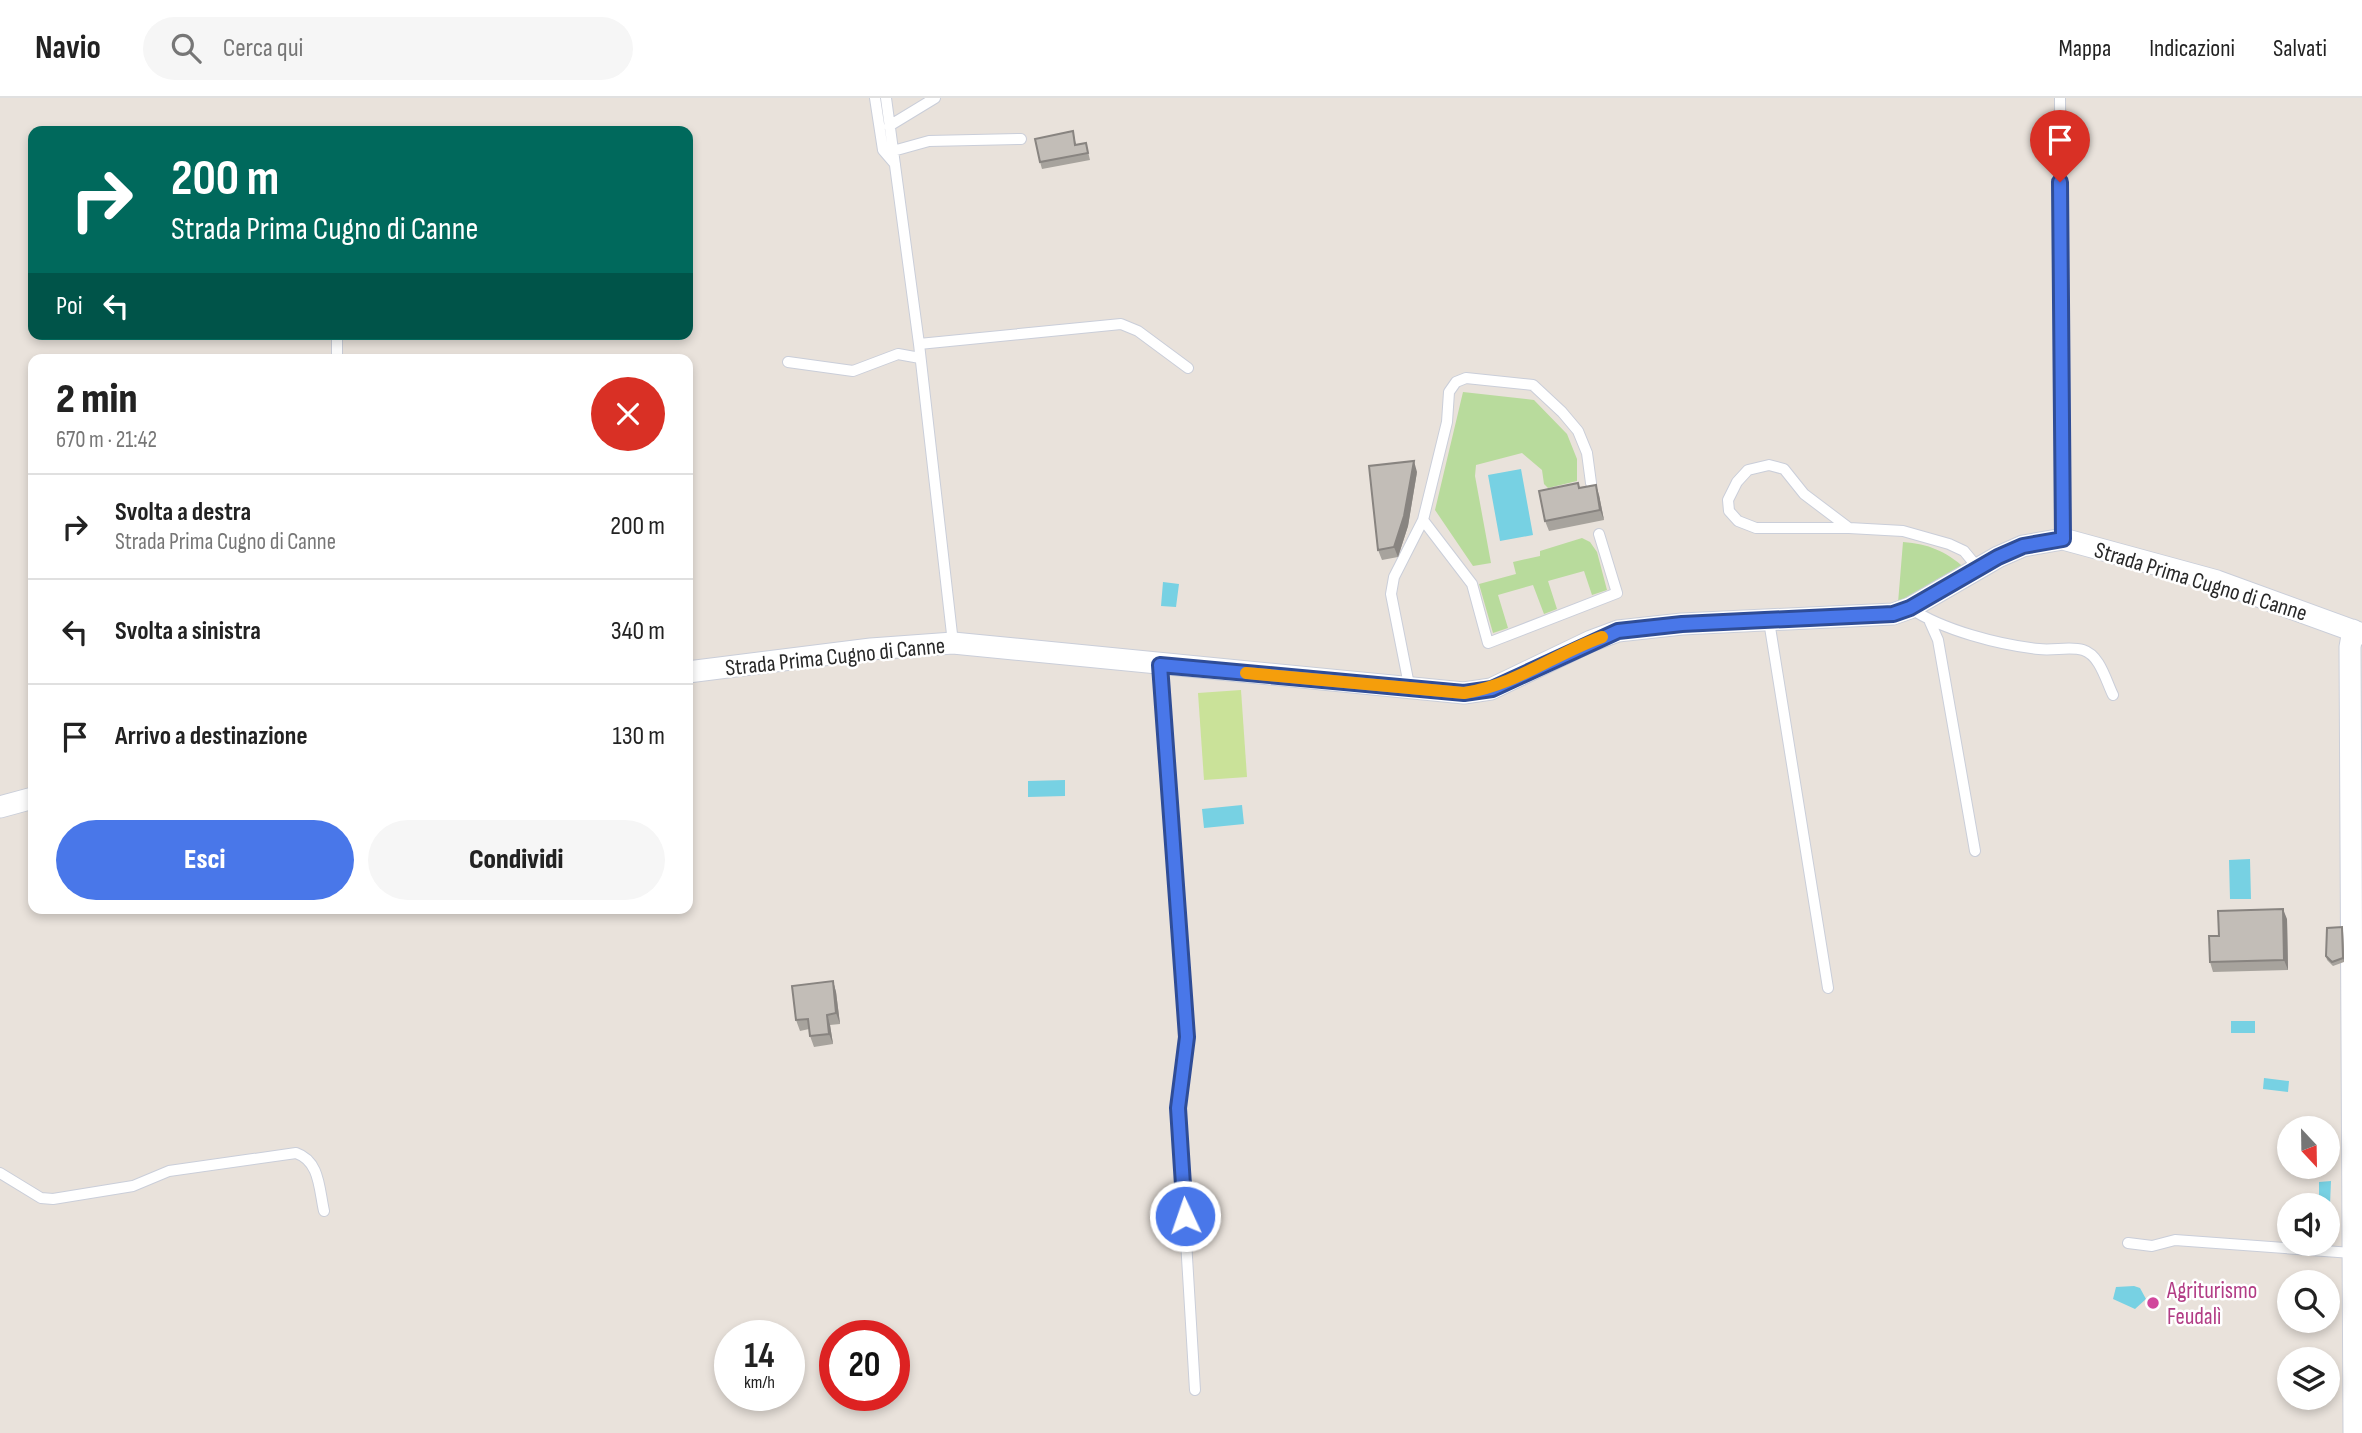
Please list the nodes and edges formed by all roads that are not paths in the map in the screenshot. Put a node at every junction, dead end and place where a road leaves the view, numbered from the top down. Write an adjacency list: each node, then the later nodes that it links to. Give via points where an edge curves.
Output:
1 (875, 98): 8 (lane, via 883,150)
2 (886, 98): 5 (lane)
3 (935, 98): 5 (lane)
4 (2060, 98): 17 (lane)
5 (889, 127): 7 (lane)
6 (1021, 139): 7 (lane, via 929,141)
7 (893, 151): 8 (lane)
8 (896, 164): 9 (lane)
9 (919, 344): 10 (lane); 12 (lane, via 1121,324)
10 (920, 358): 11 (lane, via 898,354 853,371); 23 (lane)
11 (788, 362)
12 (1188, 368)
13 (1591, 483): 14 (lane, via 1578,431 1533,385 1466,378 1449,392 1447,422)
14 (1423, 520): 16 (lane, via 1472,584 1488,643 1617,593); 26 (lane, via 1394,577 1391,594)
15 (1849, 528): 15 (lane, via 1804,494 1784,469 1769,465 1748,470 1728,500 1729,511 1738,521 1756,528); 18 (lane, via 1903,531 1949,544 1964,551)
16 (1599, 534)
17 (2063, 539): 18 (street, Strada Prima Cugno di Canne, via 2023,546); 22 (street, Strada Prima Cugno di Canne, via 2217,581)
18 (1978, 568): 19 (street, Strada Prima Cugno di Canne)
19 (1910, 608): 20 (street, Strada Prima Cugno di Canne, via 1874,616); 21 (lane)
20 (1769, 621): 26 (street, Strada Prima Cugno di Canne, via 1618,631 1492,689 1464,693); 31 (lane)
21 (1930, 622): 27 (lane, via 2039,649 2084,650 2095,658); 30 (lane, via 1938,640)
22 (2357, 632): 35 (street, via 2350,647)
23 (953, 643): 24 (street, Strada Prima Cugno di Canne); 25 (street, Strada Prima Cugno di Canne)
24 (1160, 665): 26 (street, Strada Prima Cugno di Canne); 36 (lane, via 1187,1037 1178,1108)
25 (693, 671)
26 (1410, 690)
27 (2113, 695)
28 (28, 799): 29 (street)
29 (0, 807)
30 (1975, 851)
31 (1828, 988)
32 (0, 1173): 33 (lane, via 41,1198 53,1199 133,1186 169,1171 296,1153 307,1156 315,1167)
33 (324, 1211)
34 (2127, 1243): 35 (lane, via 2152,1246 2175,1240)
35 (2352, 1253): 37 (street)
36 (1195, 1390)
37 (2354, 1433)

